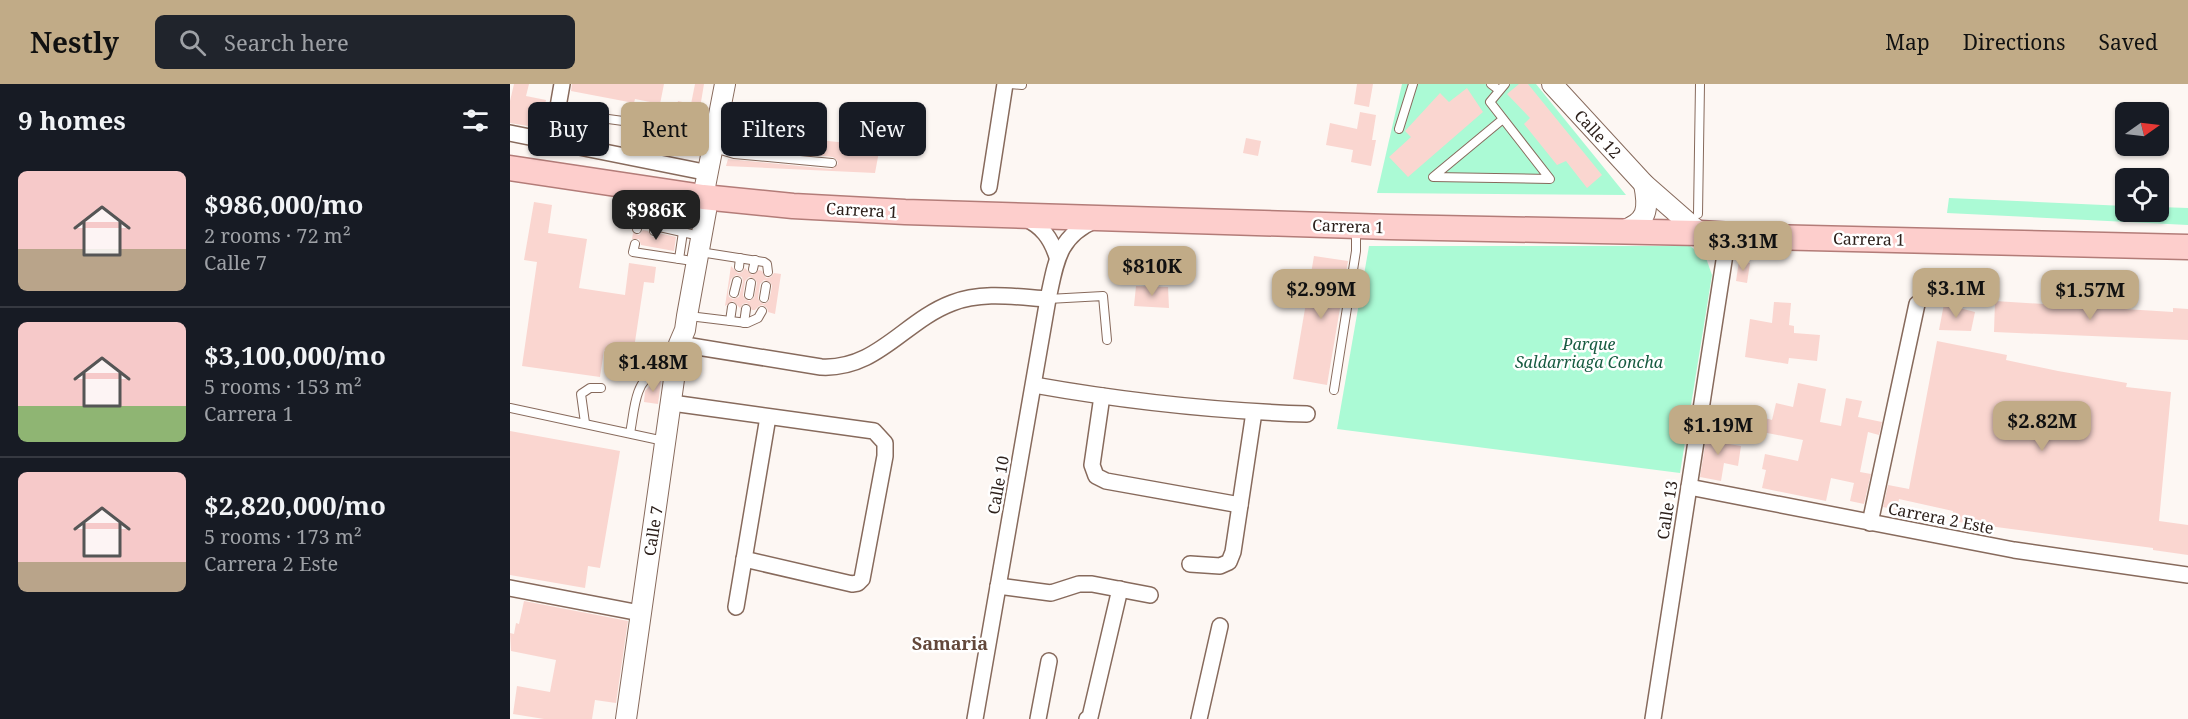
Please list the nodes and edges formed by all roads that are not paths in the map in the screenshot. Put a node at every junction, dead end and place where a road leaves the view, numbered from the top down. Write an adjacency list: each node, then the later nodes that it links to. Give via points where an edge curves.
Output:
1 (562, 84): 10 (street)
2 (725, 84): 15 (street, Calle 7)
3 (1008, 84): 8 (lane); 21 (street)
4 (1413, 84): 12 (lane)
5 (1491, 84): 9 (lane)
6 (1552, 84): 20 (street, Calle 12)
7 (1700, 84): 26 (lane)
8 (1022, 85)
9 (1502, 87): 11 (lane, via 1490,102)
10 (559, 102)
11 (1503, 119): 11 (lane, via 1550,179 1433,177 1442,170)
12 (1399, 129)
13 (510, 133): 14 (street)
14 (528, 136)
15 (714, 148): 17 (lane, via 734,154); 19 (street, Calle 7)
16 (609, 152): 19 (street)
17 (832, 163)
18 (510, 168): 22 (main road, Carrera 1)
19 (709, 172): 23 (street, Calle 7)
20 (1644, 183): 26 (street, Calle 12); 29 (street, via 1645,212 1638,224)
21 (989, 187)
22 (652, 190): 23 (main road, Carrera 1); 28 (lane); 33 (lane, via 654,229)
23 (704, 197): 24 (main road, Carrera 1, via 793,206); 33 (street, Calle 7, via 706,211)
24 (1021, 217): 25 (main road, Carrera 1); 34 (street, via 1045,232)
25 (1097, 219): 27 (main road, Carrera 1); 34 (street, via 1077,230)
26 (1699, 223): 29 (main road, Carrera 1); 30 (main road, Carrera 1)
27 (1356, 226): 29 (main road, Carrera 1); 59 (lane, via 1356,251)
28 (637, 229)
29 (1622, 231)
30 (1728, 235): 32 (main road, Carrera 1); 69 (street, Calle 13)
31 (635, 244): 33 (lane, via 633,252)
32 (2188, 247)
33 (688, 248): 35 (lane); 51 (street, Calle 7); 55 (street, Calle 7, via 674,329)
34 (1057, 257): 46 (street, Calle 10)
35 (740, 258): 36 (lane); 37 (lane)
36 (755, 260): 38 (lane); 39 (lane, via 767,264)
37 (739, 267)
38 (753, 269)
39 (768, 272)
40 (737, 281): 43 (lane)
41 (751, 283): 44 (lane)
42 (766, 286): 45 (lane)
43 (734, 293)
44 (749, 296)
45 (764, 298)
46 (1048, 299): 54 (lane, via 1103,296); 55 (street, via 984,296 954,302 867,358 845,366 821,368); 57 (street, Calle 10)
47 (1917, 304): 71 (street)
48 (732, 307): 52 (lane)
49 (746, 309): 53 (lane)
50 (762, 311): 53 (lane, via 754,322)
51 (687, 316): 52 (lane); 55 (street, Calle 7)
52 (730, 321): 53 (lane)
53 (744, 323)
54 (1107, 340)
55 (679, 344): 56 (street, Calle 7)
56 (676, 369): 61 (street, Calle 7); 67 (lane, via 645,378)
57 (1034, 385): 60 (street); 76 (street, Calle 10)
58 (601, 388): 66 (lane, via 581,393)
59 (1334, 390)
60 (1102, 396): 63 (street); 70 (street, via 1092,465 1096,476)
61 (672, 403): 65 (street); 68 (street, Calle 7)
62 (510, 408): 66 (lane)
63 (1254, 412): 64 (street); 70 (street)
64 (1307, 414)
65 (768, 417): 72 (street); 72 (street, via 874,431 885,443 885,456 862,579 858,583)
66 (585, 423): 67 (lane)
67 (630, 433): 68 (lane)
68 (666, 441): 75 (street, Calle 7)
69 (1689, 487): 71 (street, Carrera 2 Este); 90 (street, Calle 13)
70 (1240, 505): 73 (street, via 1229,562 1220,566)
71 (1870, 523): 74 (street, Carrera 2 Este, via 2014,550)
72 (744, 559): 81 (street)
73 (1190, 564)
74 (2188, 575)
75 (644, 586): 80 (street, via 627,600); 82 (street, Calle 7)
76 (998, 586): 78 (street, via 1051,593 1079,584); 87 (street, Calle 10)
77 (510, 588): 80 (street)
78 (1120, 589): 79 (street); 89 (street)
79 (1150, 595)
80 (606, 606): 82 (street)
81 (736, 607)
82 (640, 613): 86 (street, Calle 7)
83 (1220, 626): 85 (street)
84 (1049, 661): 88 (street)
85 (1204, 718)
86 (626, 719)
87 (975, 719)
88 (1038, 719)
89 (1087, 719)
90 (1653, 719)

